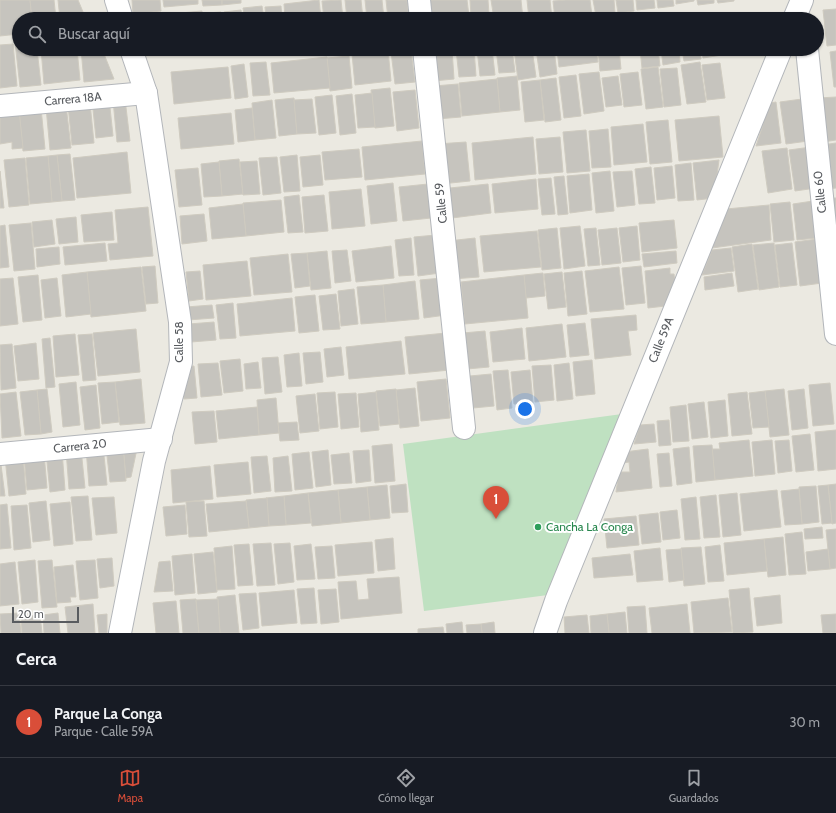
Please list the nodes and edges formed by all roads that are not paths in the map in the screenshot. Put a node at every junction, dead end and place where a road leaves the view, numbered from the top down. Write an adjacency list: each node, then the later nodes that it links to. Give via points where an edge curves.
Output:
1 (116, 0): 4 (street)
2 (420, 0): 5 (street)
3 (802, 0): 6 (street); 7 (street)
4 (120, 12)
5 (421, 12)
6 (797, 12)
7 (803, 12)
8 (133, 56): 12 (street, Calle 58)
9 (425, 56): 15 (street, Calle 59)
10 (778, 56): 19 (street, Calle 59A)
11 (808, 56): 14 (street, Calle 60)
12 (146, 93): 13 (street, Carrera 18A); 16 (street, Calle 58, via 180,322 181,362)
13 (0, 106)
14 (836, 334)
15 (464, 428)
16 (161, 438): 17 (street, Carrera 20); 18 (street, Calle 58)
17 (0, 454)
18 (120, 633)
19 (545, 633)

